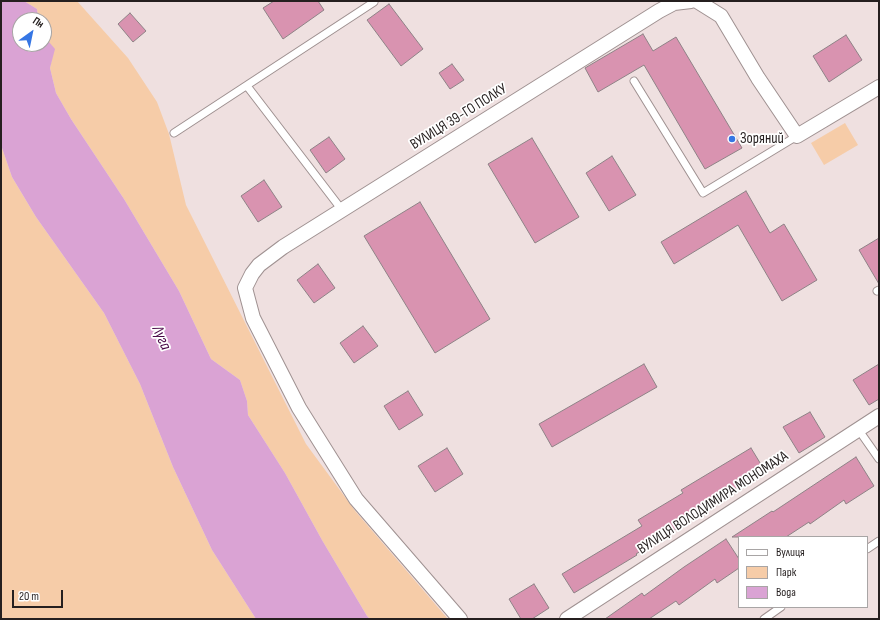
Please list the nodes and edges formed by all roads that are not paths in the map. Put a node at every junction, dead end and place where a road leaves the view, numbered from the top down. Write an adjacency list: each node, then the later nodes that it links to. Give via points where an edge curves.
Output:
1 (691, 1): 4 (street, ВУЛИЦЯ 39-ГО ПОЛКУ)
2 (697, 1): 9 (street, via 721,16)
3 (374, 2): 6 (lane)
4 (656, 6): 10 (street, ВУЛИЦЯ 39-ГО ПОЛКУ)
5 (634, 82): 9 (lane, via 703,193)
6 (247, 86): 8 (lane); 10 (lane)
7 (879, 87): 9 (street)
8 (174, 133)
9 (796, 136)
10 (342, 210): 17 (street, ВУЛИЦЯ 39-ГО ПОЛКУ, via 259,265 245,288 252,318 299,408 356,499)
11 (879, 416): 12 (street, ВУЛИЦЯ ВОЛОДИМИРА МОНОМАХА)
12 (858, 429): 13 (lane); 18 (street, ВУЛИЦЯ ВОЛОДИМИРА МОНОМАХА)
13 (879, 460)
14 (879, 541): 15 (lane)
15 (868, 548)
16 (780, 608): 19 (lane)
17 (460, 619)
18 (567, 619)
19 (764, 619)

